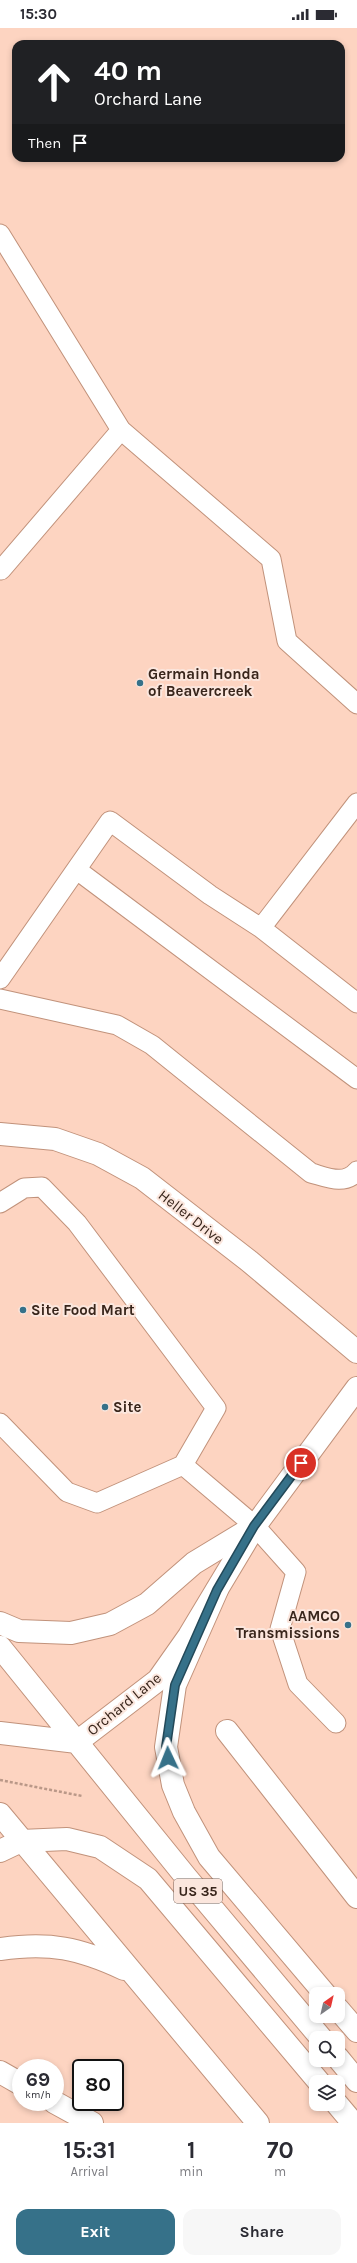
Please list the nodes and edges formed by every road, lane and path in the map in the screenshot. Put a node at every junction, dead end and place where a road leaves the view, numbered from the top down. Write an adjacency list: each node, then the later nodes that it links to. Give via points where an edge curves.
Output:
1 (0, 234): 2 (lane)
2 (121, 430): 3 (lane); 4 (lane, via 271,559 286,641)
3 (1, 570)
4 (357, 704)
5 (357, 803): 7 (lane)
6 (77, 870): 7 (lane, via 110,821 210,895); 8 (lane); 11 (lane)
7 (261, 928): 10 (lane)
8 (0, 979)
9 (0, 1000): 13 (lane, via 117,1026 152,1045 311,1173 338,1180 353,1176)
10 (357, 1003)
11 (357, 1080)
12 (0, 1134): 15 (main road, Heller Drive, via 54,1138 98,1154 142,1178 249,1261)
13 (357, 1171)
14 (0, 1203): 18 (lane, via 24,1188 42,1187 77,1223 216,1408)
15 (357, 1352)
16 (357, 1388): 19 (main road, Orchard Lane)
17 (0, 1423): 18 (lane, via 67,1492 97,1503)
18 (183, 1465): 19 (lane)
19 (254, 1526): 20 (main road, Orchard Lane); 21 (main road, via 194,1563 147,1604 110,1624 71,1633 19,1631); 23 (lane, via 296,1572 280,1629 298,1684)
20 (217, 1590): 26 (main road, Orchard Lane, via 158,1680); 35 (main road, via 175,1685 166,1747 174,1785 184,1812 209,1857)
21 (0, 1623)
22 (0, 1647): 26 (main road, US 35)
23 (336, 1723)
24 (227, 1731): 32 (main road)
25 (0, 1733): 26 (main road)
26 (77, 1742): 37 (main road, US 35)
27 (0, 1780): 28 (path)
28 (82, 1796)
29 (0, 1814): 30 (main road)
30 (21, 1841): 31 (main road); 34 (main road); 41 (main road, via 67,1839 100,1847 148,1879)
31 (0, 1851)
32 (357, 1897)
33 (0, 1949): 34 (main road, via 53,1946 92,1954)
34 (130, 1972): 47 (main road)
35 (319, 1987)
36 (345, 2017): 38 (main road)
37 (315, 2031)
38 (357, 2032)
39 (345, 2066): 43 (main road)
40 (0, 2072): 42 (main road)
41 (312, 2075)
42 (12, 2079)
43 (357, 2081)
44 (64, 2108): 46 (main road)
45 (343, 2111): 48 (main road)
46 (92, 2123)
47 (258, 2123)
48 (353, 2123)

